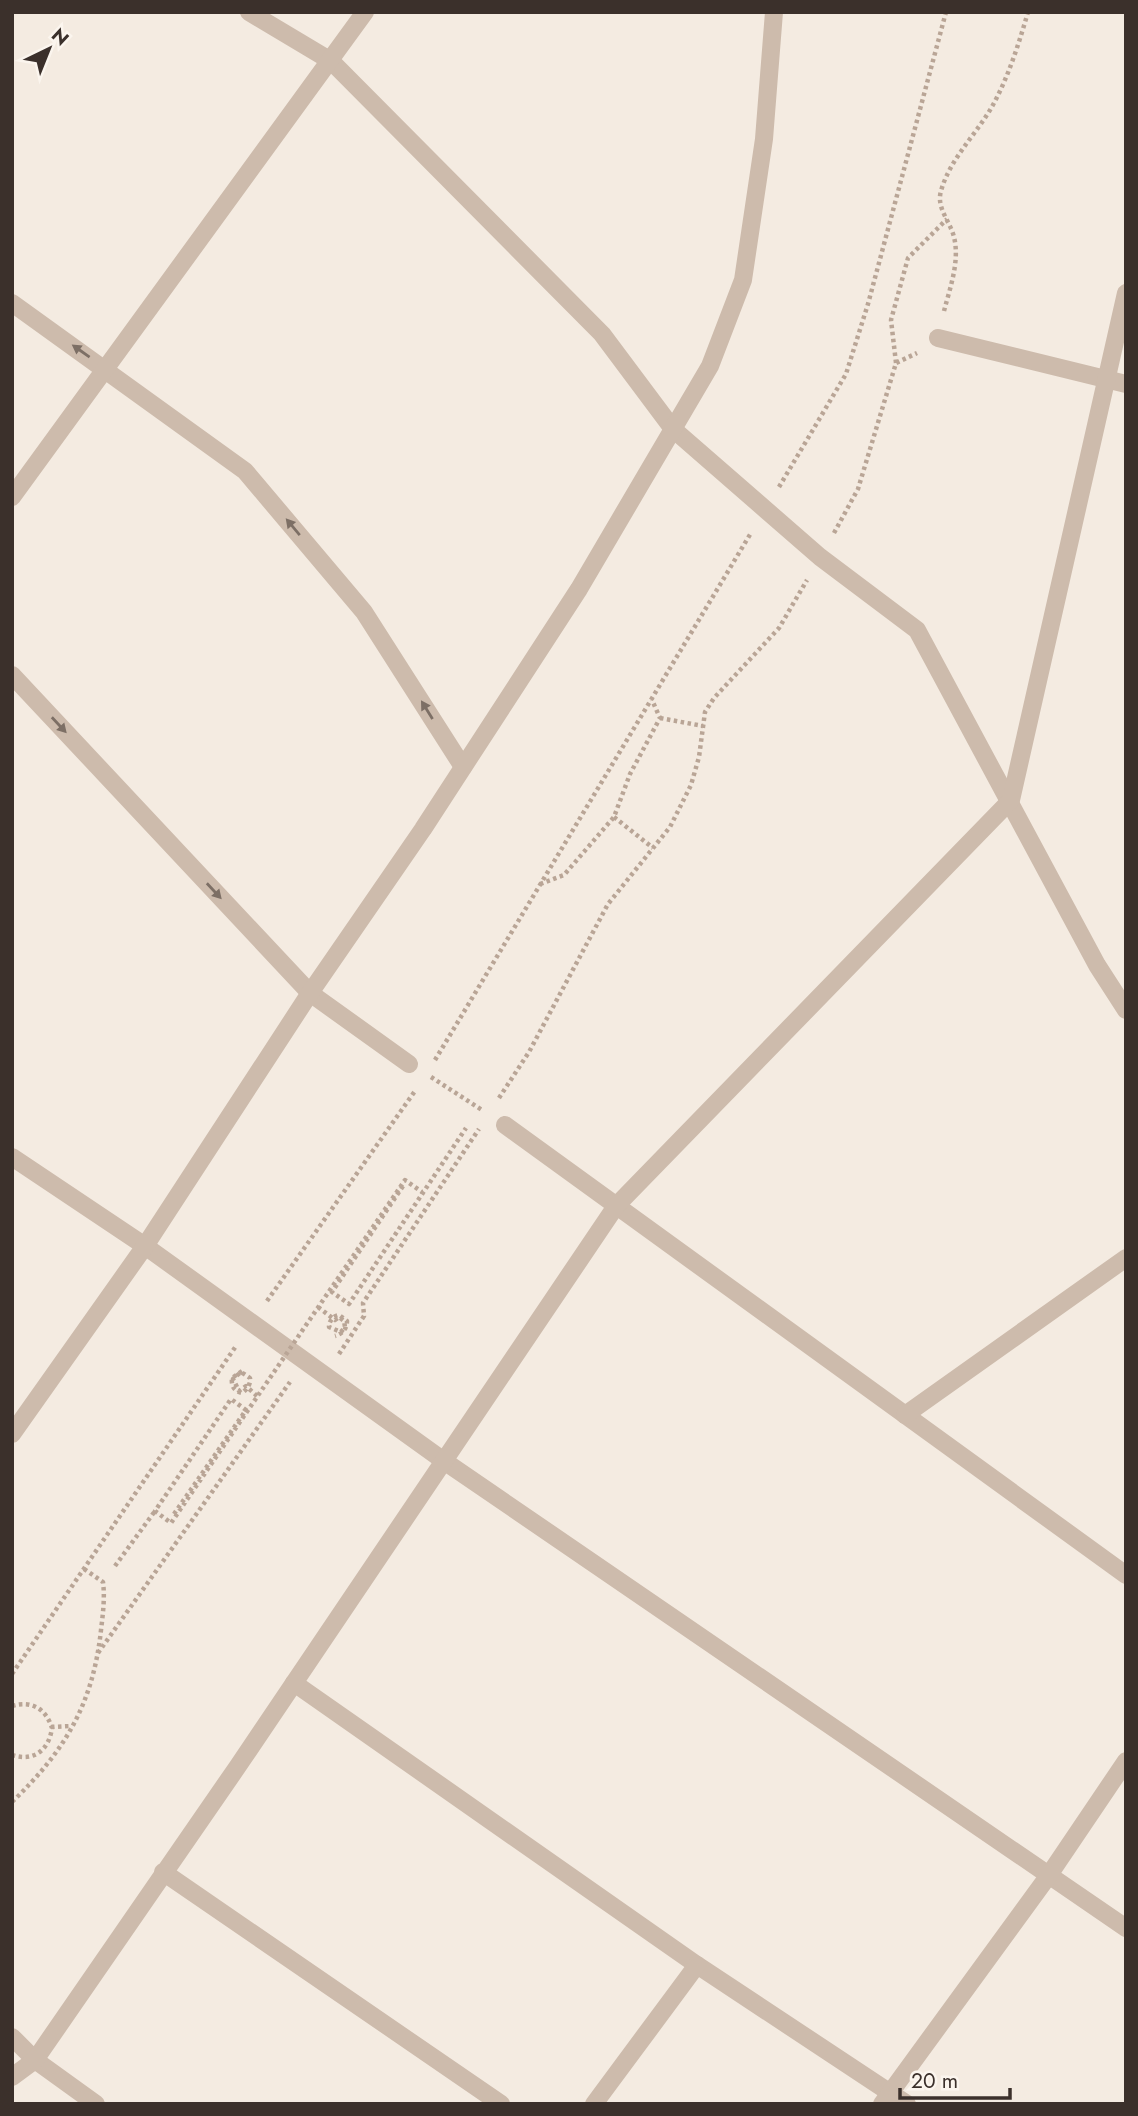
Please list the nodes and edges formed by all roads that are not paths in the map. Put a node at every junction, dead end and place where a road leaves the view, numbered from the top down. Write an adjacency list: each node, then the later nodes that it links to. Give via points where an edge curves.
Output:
1 (249, 12): 4 (street)
2 (365, 12): 4 (street)
3 (774, 12): 11 (street, via 764,139 743,280 710,366)
4 (331, 61): 8 (street); 11 (street, via 602,334)
5 (1126, 293): 9 (street)
6 (12, 303): 8 (street, one-way to 6)
7 (937, 338): 9 (street)
8 (105, 368): 12 (street); 14 (street, one-way to 8, via 364,612 246,471)
9 (1106, 380): 10 (street); 15 (street)
10 (1126, 384)
11 (673, 429): 14 (street, via 579,589); 15 (street, via 820,557 917,630)
12 (12, 497)
13 (12, 675): 16 (street, one-way to 16)
14 (463, 767): 16 (street)
15 (1011, 800): 17 (street, via 1097,965); 21 (street)
16 (310, 993): 18 (street); 22 (street)
17 (1126, 1010)
18 (409, 1063)
19 (505, 1125): 21 (street)
20 (12, 1157): 22 (street)
21 (615, 1206): 24 (street); 26 (street)
22 (145, 1246): 25 (street); 26 (street)
23 (1126, 1258): 24 (street)
24 (905, 1415): 27 (street)
25 (12, 1434)
26 (444, 1461): 28 (street); 31 (street)
27 (1126, 1575)
28 (294, 1683): 30 (street); 33 (street)
29 (1126, 1761): 31 (street)
30 (163, 1872): 35 (street); 39 (street)
31 (1049, 1875): 32 (street); 37 (street)
32 (1126, 1928)
33 (697, 1965): 37 (street); 40 (street)
34 (12, 2037): 35 (street)
35 (35, 2060): 36 (street); 38 (street)
36 (12, 2077)
37 (886, 2098): 41 (street)
38 (96, 2104)
39 (501, 2104)
40 (594, 2104)
41 (907, 2104)

